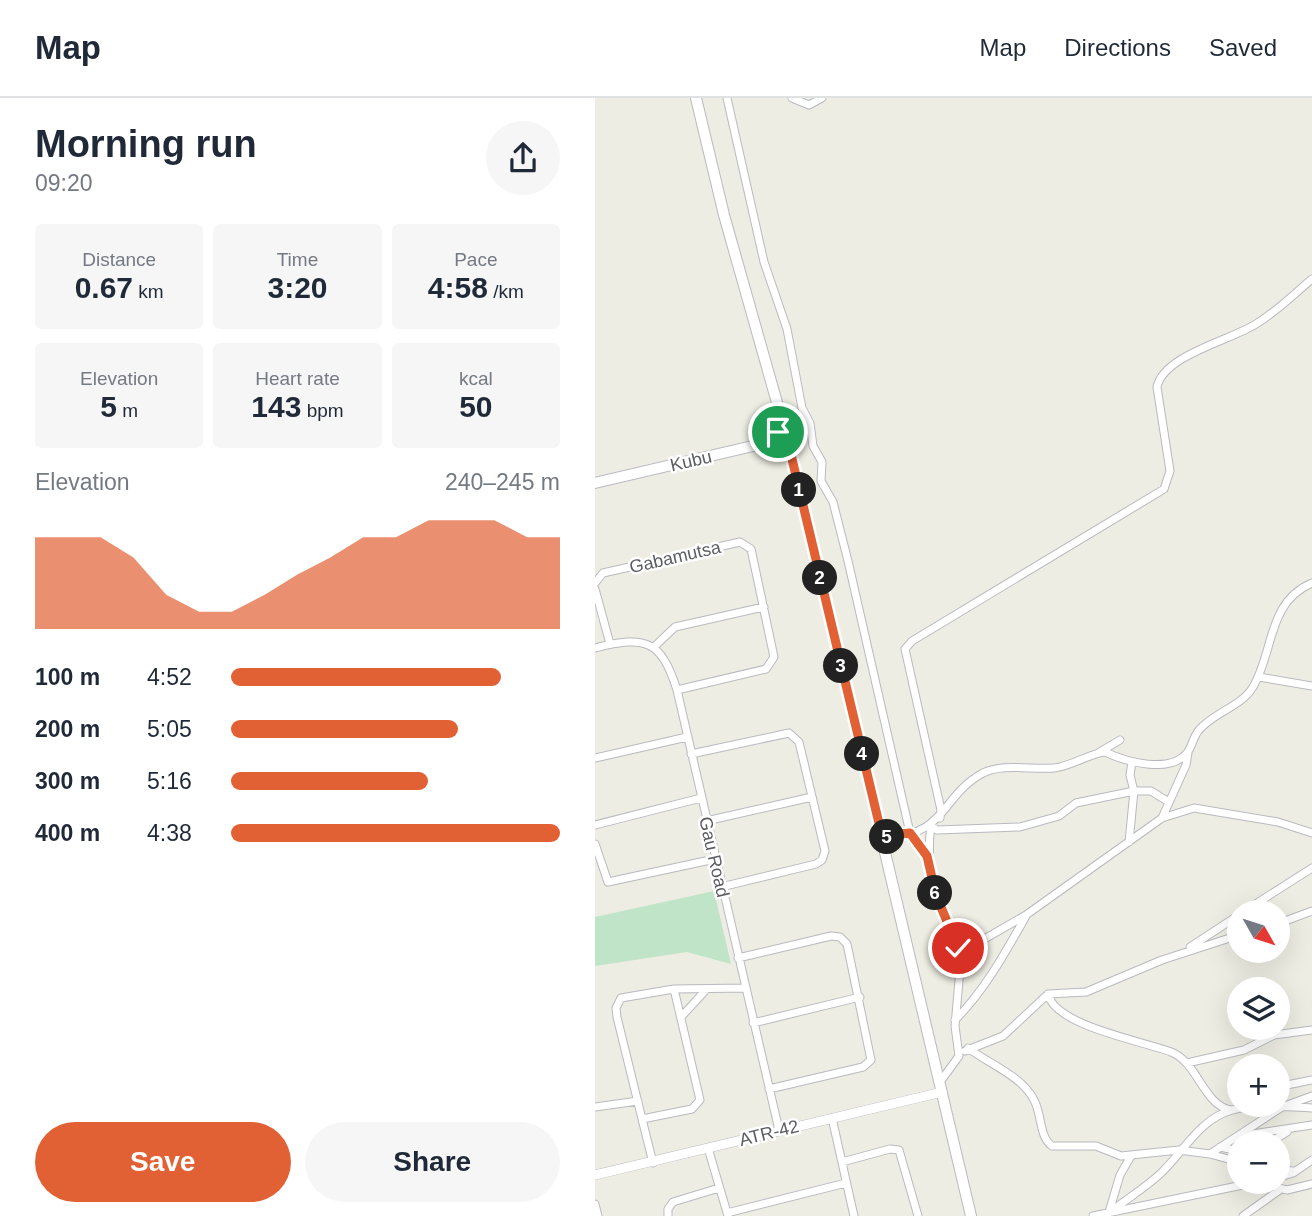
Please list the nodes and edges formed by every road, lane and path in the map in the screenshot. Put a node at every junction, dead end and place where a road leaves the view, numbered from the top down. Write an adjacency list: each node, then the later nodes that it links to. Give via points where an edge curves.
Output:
1 (696, 98): 6 (main road)
2 (727, 98): 37 (street, via 764,262 787,329 814,450 822,462 821,481 833,502 848,561)
3 (792, 98): 4 (street, via 809,105)
4 (822, 98)
5 (1312, 279): 31 (street, via 1257,324 1176,362 1159,376 1170,471 1164,489 905,649)
6 (782, 417): 7 (main road); 8 (main road, via 780,428)
7 (787, 438): 8 (main road, Kubu); 38 (main road)
8 (765, 443): 9 (main road, Kubu)
9 (595, 483)
10 (595, 583): 13 (street, Gabamutsa, via 603,573 740,542 751,549)
11 (1312, 583): 17 (street, via 1291,597 1275,622)
12 (595, 589): 14 (street)
13 (764, 607): 15 (street, via 675,627); 19 (street, Gabamutsa, via 772,664)
14 (610, 644): 15 (street, via 642,642); 16 (street)
15 (654, 647): 19 (street, Gau Road, via 666,659)
16 (595, 648)
17 (1259, 677): 18 (street); 23 (street, via 1248,695 1200,728)
18 (1312, 686)
19 (677, 690): 20 (street, Gau Road)
20 (687, 737): 24 (street, Gau Road); 25 (street)
21 (1120, 740): 22 (street)
22 (1098, 753): 26 (street); 31 (street, via 1063,766 986,772 967,785)
23 (1188, 753): 26 (street, via 1167,764); 30 (street)
24 (691, 754): 28 (street, via 789,733 799,742); 29 (street, Gau Road)
25 (595, 758)
26 (1132, 762): 27 (street)
27 (1134, 791): 30 (street, via 1151,792); 35 (street, via 1076,803 1059,816 1020,827 944,830); 39 (street)
28 (812, 797): 33 (street); 44 (street, via 825,851 822,860)
29 (701, 798): 33 (street, Gau Road); 34 (street)
30 (1167, 801): 32 (street)
31 (940, 818): 35 (street)
32 (1162, 818): 36 (street, via 1193,808 1278,821); 39 (street)
33 (706, 821): 42 (street, Gau Road)
34 (595, 825)
35 (932, 826): 37 (street); 41 (street)
36 (1312, 832)
37 (910, 833): 38 (street); 41 (street)
38 (882, 836): 70 (main road)
39 (1129, 842): 47 (street)
40 (595, 844): 42 (street, via 608,882)
41 (927, 856): 50 (street)
42 (715, 859): 44 (street, Gau Road)
43 (1312, 869): 45 (street)
44 (721, 887): 54 (street, Gau Road)
45 (1262, 900)
46 (1312, 911): 48 (street)
47 (1026, 915): 52 (street); 62 (street, via 995,970)
48 (1290, 919)
49 (1227, 923): 53 (street)
50 (950, 927): 52 (street); 55 (street)
51 (1227, 939): 53 (street)
52 (974, 945): 55 (street)
53 (1184, 952): 59 (street, via 1086,992)
54 (738, 958): 56 (street, Gau Road); 60 (street, via 835,936 847,944)
55 (964, 960): 62 (street)
56 (744, 988): 58 (street); 63 (street, Gau Road)
57 (674, 989): 58 (street); 61 (street); 73 (street, via 621,998 618,1003)
58 (705, 990): 61 (street)
59 (1048, 994): 65 (street, via 1003,1036); 67 (street, via 1051,1003 1069,1017 1170,1051)
60 (860, 998): 63 (street); 71 (street, via 870,1063)
61 (681, 1017): 82 (street, via 701,1100 692,1109)
62 (955, 1020): 66 (street)
63 (753, 1023): 71 (street, Gau Road)
64 (1312, 1030): 67 (street, via 1274,1035 1244,1050)
65 (968, 1048): 66 (street); 94 (street, via 1028,1090 1040,1113 1045,1139 1052,1146 1096,1146)
66 (959, 1056): 70 (street)
67 (1187, 1062): 78 (street)
68 (1312, 1080): 69 (street)
69 (1290, 1084)
70 (941, 1087): 81 (street, ATR-42); 116 (main road)
71 (769, 1089): 84 (street, Gau Road)
72 (1312, 1096): 74 (street)
73 (638, 1101): 75 (street); 82 (street)
74 (1290, 1104)
75 (595, 1107)
76 (1290, 1107): 77 (street)
77 (1312, 1108)
78 (1227, 1110)
79 (1227, 1112): 92 (street)
80 (1266, 1117): 86 (street)
81 (832, 1118): 84 (street, ATR-42); 97 (street)
82 (642, 1119): 98 (street)
83 (1312, 1125): 85 (street)
84 (779, 1130): 90 (street, ATR-42)
85 (1291, 1130): 87 (street)
86 (1243, 1131)
87 (1282, 1131)
88 (1227, 1142): 89 (street)
89 (1220, 1147): 91 (street); 93 (street)
90 (708, 1148): 98 (street, ATR-42); 105 (street)
91 (1227, 1148)
92 (1179, 1150): 93 (street); 94 (street); 110 (street, via 1159,1175)
93 (1210, 1154): 95 (street)
94 (1131, 1156): 110 (street)
95 (1227, 1159)
96 (1312, 1160): 100 (street)
97 (842, 1161): 103 (street); 115 (street, via 899,1150)
98 (653, 1163): 102 (street, ATR-42)
99 (1290, 1171): 100 (street)
100 (1297, 1171): 101 (street)
101 (1290, 1173)
102 (595, 1175)
103 (846, 1183): 111 (street); 114 (street)
104 (1312, 1184): 106 (street)
105 (719, 1188): 111 (street); 113 (street, via 673,1202)
106 (1290, 1188)
107 (1227, 1189): 110 (street)
108 (1274, 1194): 118 (street)
109 (595, 1204): 112 (street)
110 (1108, 1213): 117 (street)
111 (727, 1215)
112 (598, 1216)
113 (668, 1216)
114 (854, 1216)
115 (918, 1216)
116 (971, 1216)
117 (1093, 1216)
118 (1243, 1216)

